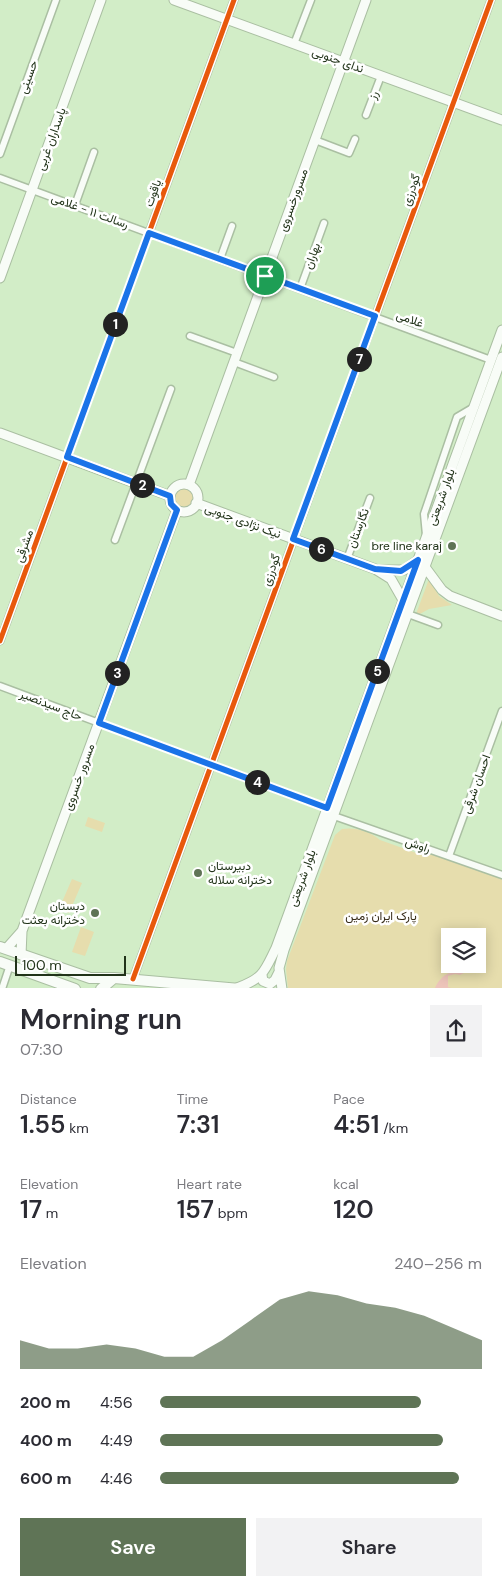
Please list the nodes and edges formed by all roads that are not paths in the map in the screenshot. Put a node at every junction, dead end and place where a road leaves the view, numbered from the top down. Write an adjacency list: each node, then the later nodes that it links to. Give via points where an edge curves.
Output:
1 (56, 0): 18 (street, حسینی)
2 (101, 0): 20 (street, پاسداران غربی)
3 (174, 0): 8 (street, ندای جنوبی)
4 (234, 0): 8 (street, یاقوت)
5 (311, 0): 9 (street)
6 (366, 0): 10 (street, مسرورخسروی)
7 (491, 0): 12 (street, گودرزی)
8 (227, 19): 9 (street, ندای جنوبی); 24 (street, یاقوت)
9 (294, 44): 10 (street, ندای جنوبی)
10 (344, 62): 11 (street, ندای جنوبی); 16 (street, مسرورخسروی)
11 (381, 76): 12 (street, ندای جنوبی); 13 (street, رز)
12 (453, 102): 14 (street, ندای جنوبی); 29 (street, گودرزی)
13 (366, 115)
14 (502, 120)
15 (355, 139): 16 (street, via 349,153)
16 (315, 140): 26 (street, مسرورخسروی)
17 (94, 152): 21 (street)
18 (0, 154)
19 (0, 178): 20 (street, رسالت ۱۱ - غلامی)
20 (32, 190): 21 (street, رسالت ۱۱ - غلامی); 27 (street, پاسداران غربی)
21 (74, 206): 24 (street, رسالت ۱۱ - غلامی)
22 (324, 223): 28 (street, بهاران)
23 (232, 226): 25 (street)
24 (149, 233): 25 (street, رسالت ۱۱ - غلامی); 39 (street, یاقوت)
25 (220, 259): 26 (street, رسالت ۱۱ - غلامی)
26 (265, 276): 28 (street, غلامی); 32 (street, مسرورخسروی)
27 (0, 278)
28 (300, 289): 29 (street, غلامی)
29 (375, 316): 34 (street, غلامی); 46 (street, گودرزی)
30 (502, 330): 34 (street, بلوار شریعتی)
31 (190, 336): 32 (street)
32 (237, 353): 35 (street, مسرورخسروی)
33 (502, 357): 49 (street, بلوار شریعتی)
34 (491, 360): 49 (street, بلوار شریعتی, via 426,536)
35 (234, 362): 36 (street); 41 (street, مسرورخسروی)
36 (274, 377)
37 (171, 389): 40 (street)
38 (0, 432): 39 (street)
39 (67, 457): 40 (street); 55 (street, مشرقی)
40 (137, 483): 42 (street); 47 (street)
41 (189, 485): 42 (street, via 177,486); 44 (street, via 197,494)
42 (170, 496): 45 (street, via 171,504)
43 (370, 498): 48 (street, نگارستان)
44 (196, 503): 45 (street, via 189,510); 46 (street, نیک نژادی جنوبی)
45 (177, 510): 58 (street, مسرور خسروی)
46 (293, 539): 48 (street, نیک نژادی جنوبی); 59 (street, گودرزی)
47 (115, 540)
48 (347, 559): 50 (street, نیک نژادی جنوبی)
49 (421, 564): 50 (street, via 401,571); 51 (street, بلوار شریعتی); 52 (street, بلوار شریعتی); 53 (street, via 450,596)
50 (375, 569): 51 (street, via 391,579)
51 (403, 600): 60 (street, بلوار شریعتی)
52 (408, 614): 54 (street); 60 (street, بلوار شریعتی)
53 (502, 616)
54 (438, 625)
55 (0, 641)
56 (0, 686): 58 (street, حاج سیدنصیر)
57 (502, 711): 61 (street, احسان شرقی)
58 (99, 723): 59 (street, حاج سیدنصیر); 63 (street, مسرور خسروی)
59 (211, 765): 60 (street, حاج سیدنصیر); 70 (street, گودرزی)
60 (330, 812): 61 (street, راوش); 67 (street, بلوار شریعتی); 68 (street, بلوار شریعتی)
61 (449, 856): 62 (street, راوش)
62 (502, 875)
63 (22, 931): 64 (street); 65 (street)
64 (3, 948): 65 (main road)
65 (21, 954): 69 (main road, via 90,978)
66 (5, 963): 71 (street); 72 (main road)
67 (279, 971): 68 (street, via 270,984 263,981); 75 (street, بلوار شریعتی)
68 (262, 976): 74 (street)
69 (114, 978): 70 (main road); 73 (main road)
70 (133, 978): 74 (main road)
71 (2, 988)
72 (75, 988)
73 (101, 988)
74 (239, 988)
75 (282, 988)

